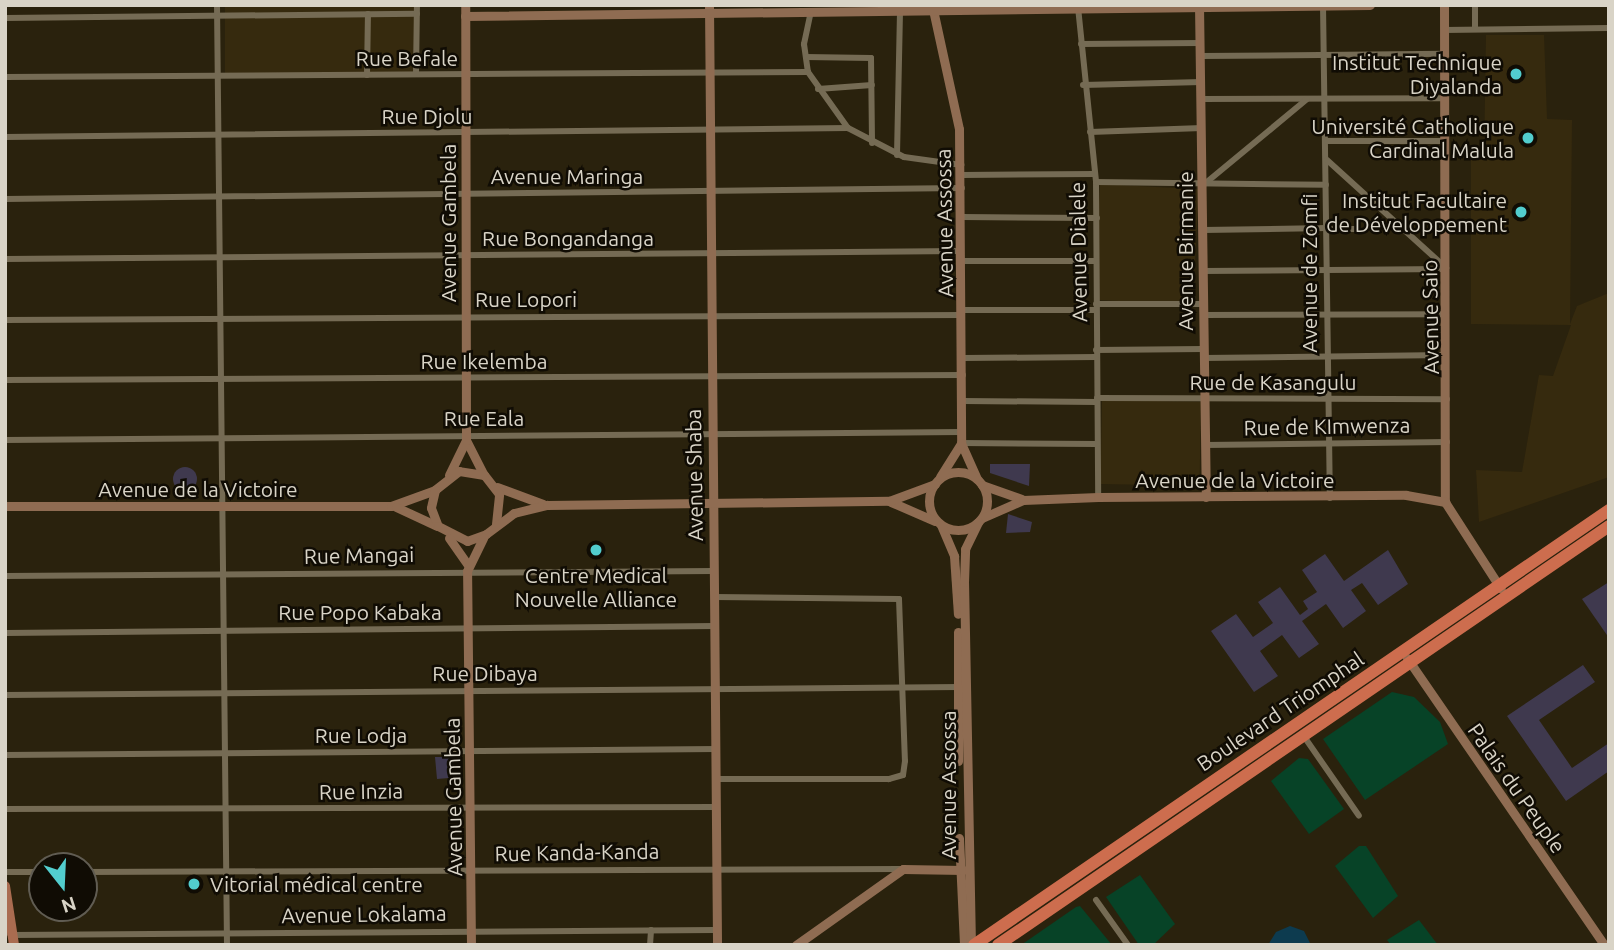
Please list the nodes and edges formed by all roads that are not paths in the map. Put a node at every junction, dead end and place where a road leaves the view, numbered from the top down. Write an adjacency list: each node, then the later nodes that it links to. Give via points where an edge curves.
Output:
1 (217, 5): 17 (street)
2 (417, 5): 16 (street)
3 (465, 5): 18 (street, Avenue Gambela)
4 (1370, 5): 9 (street)
5 (1444, 5): 22 (street, Avenue Saio)
6 (1475, 5): 21 (street)
7 (933, 6): 10 (street); 12 (street); 56 (street, Avenue Assossa, via 952,80)
8 (1199, 6): 9 (street); 10 (street); 23 (street, Avenue Birmanie)
9 (1323, 6): 26 (street, Avenue de Zomfi)
10 (1079, 7): 24 (street, Avenue Dialele)
11 (799, 8): 13 (street); 14 (street)
12 (900, 8): 14 (street); 54 (street)
13 (709, 9): 18 (street); 31 (street, Avenue Shaba)
14 (812, 10): 28 (street)
15 (368, 14): 16 (street); 17 (street); 32 (street)
16 (417, 14): 30 (street)
17 (217, 16): 19 (street); 33 (street)
18 (465, 16): 34 (street, Avenue Gambela)
19 (5, 18)
20 (1609, 28): 21 (street)
21 (1475, 29): 22 (street)
22 (1444, 30): 25 (street, Avenue Saio)
23 (1200, 43): 24 (street); 27 (street, Avenue Birmanie)
24 (1081, 44): 38 (street, Avenue Dialele)
25 (1445, 54): 26 (street); 41 (street, Avenue Saio)
26 (1324, 55): 27 (street); 40 (street, Avenue de Zomfi)
27 (1201, 56): 36 (street, Avenue Birmanie)
28 (806, 57): 29 (street); 37 (street, via 871,58)
29 (808, 72): 31 (street, Rue Befale); 39 (street)
30 (416, 74): 32 (street, Rue Befale); 34 (street, Rue Befale)
31 (709, 74): 34 (street, Rue Befale); 46 (street, Avenue Shaba)
32 (367, 75): 33 (street, Rue Befale)
33 (218, 76): 35 (street, Rue Befale); 49 (street)
34 (465, 76): 48 (street, Avenue Gambela)
35 (5, 77)
36 (1202, 82): 38 (street); 42 (street, Avenue Birmanie)
37 (872, 85): 39 (street); 53 (street)
38 (1083, 85): 47 (street, Avenue Dialele)
39 (818, 89): 44 (street)
40 (1325, 98): 41 (street); 43 (street); 51 (street, Avenue de Zomfi)
41 (1445, 98): 52 (street, Avenue Saio)
42 (1202, 99): 43 (street); 45 (street, Avenue Birmanie)
43 (1307, 99): 60 (street)
44 (848, 128): 46 (street, Rue Djolu); 53 (street)
45 (1202, 128): 47 (street); 60 (street, Avenue Birmanie)
46 (709, 131): 48 (street, Rue Djolu); 62 (street, Avenue Shaba)
47 (1090, 132): 57 (street, Avenue Dialele)
48 (465, 133): 49 (street, Rue Djolu); 63 (street, Avenue Gambela)
49 (218, 135): 50 (street, Rue Djolu); 64 (street)
50 (5, 137)
51 (1327, 141): 52 (street); 55 (street, Avenue de Zomfi)
52 (1445, 141): 79 (street, Avenue Saio)
53 (872, 143): 54 (street)
54 (897, 155): 56 (street)
55 (1327, 160): 59 (street, Avenue de Zomfi); 79 (street)
56 (962, 170): 57 (street); 61 (street, Avenue Assossa)
57 (1095, 174): 58 (street, Avenue Dialele)
58 (1096, 182): 60 (street); 67 (street, Avenue Dialele)
59 (1326, 185): 60 (street); 68 (street, Avenue de Zomfi)
60 (1202, 186): 70 (street, Avenue Birmanie)
61 (962, 188): 62 (street, Avenue Maringa); 66 (street, Avenue Assossa)
62 (710, 193): 63 (street, Avenue Maringa); 72 (street, Avenue Shaba)
63 (466, 194): 64 (street, Avenue Maringa); 73 (street, Avenue Gambela)
64 (219, 195): 65 (street, Avenue Maringa); 74 (street)
65 (5, 199)
66 (962, 218): 67 (street); 71 (street, Avenue Assossa)
67 (1097, 218): 77 (street, Avenue Dialele)
68 (1327, 229): 69 (street); 70 (street); 78 (street, Avenue de Zomfi)
69 (1356, 229)
70 (1203, 230): 80 (street, Avenue Birmanie)
71 (963, 251): 72 (street, Rue Bongandanga); 76 (street, Avenue Assossa)
72 (710, 255): 73 (street, Rue Bongandanga); 87 (street, Avenue Shaba)
73 (466, 256): 74 (street, Rue Bongandanga); 88 (street, Avenue Gambela)
74 (221, 257): 75 (street, Rue Bongandanga); 89 (street)
75 (5, 259)
76 (962, 261): 77 (street); 83 (street, Avenue Assossa)
77 (1096, 261): 82 (street, Avenue Dialele)
78 (1327, 269): 79 (street); 80 (street); 84 (street, Avenue de Zomfi)
79 (1447, 269): 85 (street, Avenue Saio)
80 (1203, 271): 81 (street, Avenue Birmanie)
81 (1203, 304): 82 (street, Rue Lopori); 86 (street, Avenue Birmanie)
82 (1096, 307): 83 (street, Rue Lopori); 92 (street, Avenue Dialele)
83 (962, 313): 87 (street, Rue Lopori); 95 (street, Avenue Assossa)
84 (1328, 314): 85 (street); 86 (street); 94 (street, Avenue de Zomfi)
85 (1447, 314): 93 (street, Avenue Saio)
86 (1203, 315): 91 (street, Avenue Birmanie)
87 (712, 316): 88 (street, Rue Lopori); 98 (street, Avenue Shaba)
88 (466, 317): 89 (street, Rue Lopori); 97 (street, Avenue Gambela)
89 (222, 318): 90 (street, Rue Lopori); 100 (street)
90 (5, 320)
91 (1203, 353): 92 (street); 94 (street); 103 (street, Avenue Birmanie)
92 (1096, 354): 95 (street); 102 (street, Avenue Dialele)
93 (1448, 355): 94 (street); 101 (street, Avenue Saio)
94 (1327, 356): 104 (street, Avenue de Zomfi)
95 (963, 358): 96 (street, Avenue Assossa)
96 (963, 375): 98 (street, Rue Ikelemba); 105 (street, Avenue Assossa)
97 (467, 378): 98 (street, Rue Ikelemba); 100 (street, Rue Ikelemba); 109 (street, Avenue Gambela)
98 (710, 379): 107 (street, Avenue Shaba)
99 (5, 380): 100 (street, Rue Ikelemba)
100 (223, 380): 108 (street)
101 (1449, 399): 104 (street, Rue de Kasangulu); 111 (street, Avenue Saio)
102 (1097, 400): 103 (street, Rue de Kasangulu); 105 (street, Rue de Kasangulu); 113 (street, Avenue Dialele)
103 (1204, 400): 104 (street, Rue de Kasangulu); 115 (street, Avenue Birmanie)
104 (1328, 400): 114 (street, Avenue de Zomfi)
105 (963, 401): 106 (street, Avenue Assossa)
106 (962, 432): 107 (street, Rue Eala); 112 (street, Avenue Assossa)
107 (711, 435): 109 (street, Rue Eala); 127 (street, Avenue Shaba)
108 (224, 438): 109 (street, Rue Eala); 110 (street, Rue Eala); 131 (street)
109 (466, 438): 116 (street); 117 (street)
110 (5, 440)
111 (1448, 442): 114 (street, Rue de KImwenza); 128 (street, Avenue Saio)
112 (961, 443): 113 (street); 118 (street); 119 (street)
113 (1097, 444): 122 (street, Avenue Dialele)
114 (1329, 444): 115 (street, Rue de KImwenza); 124 (street, Avenue de Zomfi)
115 (1205, 445): 123 (street, Avenue Birmanie)
116 (484, 475): 117 (street); 120 (street)
117 (447, 476): 121 (street)
118 (979, 482): 119 (street, via 952,473); 125 (street); 134 (street, via 987,498)
119 (935, 483): 126 (street); 136 (street, via 929,508)
120 (496, 487): 129 (street); 135 (street, via 501,509)
121 (435, 490): 132 (street); 137 (street, via 431,508)
122 (1098, 497): 123 (street, Avenue de la Victoire); 125 (street, Avenue de la Victoire)
123 (1206, 497): 124 (street, Avenue de la Victoire)
124 (1330, 498): 128 (street, Avenue de la Victoire, via 1416,496)
125 (1023, 500): 134 (street)
126 (889, 501): 127 (street); 136 (street)
127 (712, 502): 129 (street); 142 (street, Avenue Shaba)
128 (1445, 502): 146 (street)
129 (547, 505): 135 (street)
130 (5, 506): 131 (street, Avenue de la Victoire)
131 (223, 506): 132 (street, Avenue de la Victoire); 143 (street)
132 (391, 506): 137 (street)
133 (1609, 510): 146 (highway, Boulevard Triomphal)
134 (980, 520): 136 (street, via 957,530); 145 (street, via 965,549)
135 (496, 524): 139 (street)
136 (939, 524): 145 (street)
137 (438, 526): 140 (street)
138 (1609, 526): 146 (highway, Boulevard Triomphal)
139 (486, 534): 140 (street, via 467,541); 141 (street)
140 (446, 535): 141 (street)
141 (468, 568): 142 (street, Rue Mangai); 143 (street, Rue Mangai); 150 (street, Avenue Gambela)
142 (714, 571): 147 (street, Avenue Shaba)
143 (223, 574): 144 (street, Rue Mangai); 149 (street)
144 (5, 576)
145 (960, 582): 155 (street, Avenue Assossa)
146 (1502, 590): 152 (highway, Boulevard Triomphal); 153 (highway, Boulevard Triomphal)
147 (714, 597): 148 (street, Avenue Shaba); 154 (street, via 899,599)
148 (715, 626): 150 (street, Rue Popo Kabaka); 156 (street, Avenue Shaba)
149 (224, 629): 150 (street, Rue Popo Kabaka); 151 (street, Rue Popo Kabaka); 157 (street)
150 (468, 629): 158 (street, Avenue Gambela)
151 (5, 633)
152 (1402, 651): 153 (street, Palais du Peuple); 192 (highway, Boulevard Triomphal)
153 (1410, 662): 160 (highway, Boulevard Triomphal); 195 (street, Palais du Peuple)
154 (903, 687): 155 (street, Rue Dibaya); 156 (street, Rue Dibaya); 165 (street, via 903,775)
155 (962, 687): 173 (street, Avenue Assossa)
156 (716, 689): 158 (street, Rue Dibaya); 161 (street, Avenue Shaba)
157 (226, 690): 158 (street, Rue Dibaya); 159 (street, Rue Dibaya); 163 (street)
158 (469, 691): 162 (street, Avenue Gambela)
159 (5, 695)
160 (1303, 735): 170 (street); 193 (highway, Boulevard Triomphal)
161 (716, 749): 162 (street, Rue Lodja); 165 (street, Avenue Shaba)
162 (471, 752): 163 (street, Rue Lodja); 166 (street, Avenue Gambela)
163 (226, 753): 164 (street, Rue Lodja); 169 (street)
164 (5, 755)
165 (717, 779): 167 (street, Avenue Shaba)
166 (471, 807): 167 (street, Rue Inzia); 169 (street, Rue Inzia); 174 (street, Avenue Gambela)
167 (717, 807): 171 (street, Avenue Shaba)
168 (5, 809): 169 (street, Rue Inzia)
169 (226, 810): 178 (street)
170 (1359, 816)
171 (717, 867): 172 (street, Rue Kanda-Kanda); 174 (street, Rue Kanda-Kanda); 182 (street, Avenue Shaba)
172 (902, 869): 173 (street); 190 (street)
173 (963, 870): 191 (street, Avenue Assossa); 192 (street, Avenue Assossa)
174 (472, 871): 178 (street, Rue Kanda-Kanda); 183 (street, Avenue Gambela)
175 (5, 872): 176 (street)
176 (28, 872)
177 (98, 872): 178 (street, Rue Kanda-Kanda)
178 (227, 872): 184 (street)
179 (5, 886): 185 (main road)
180 (1096, 900): 194 (street)
181 (651, 930): 182 (street, Avenue Lokalama); 183 (street, Avenue Lokalama); 188 (street)
182 (716, 930): 189 (street, Avenue Shaba)
183 (471, 931): 184 (street, Avenue Lokalama); 187 (street, Avenue Gambela)
184 (226, 933): 185 (street, Avenue Lokalama); 186 (street)
185 (10, 937)
186 (227, 945)
187 (471, 945)
188 (650, 945)
189 (717, 945)
190 (796, 945)
191 (964, 945)
192 (973, 945)
193 (999, 945)
194 (1128, 945)
195 (1604, 945)

